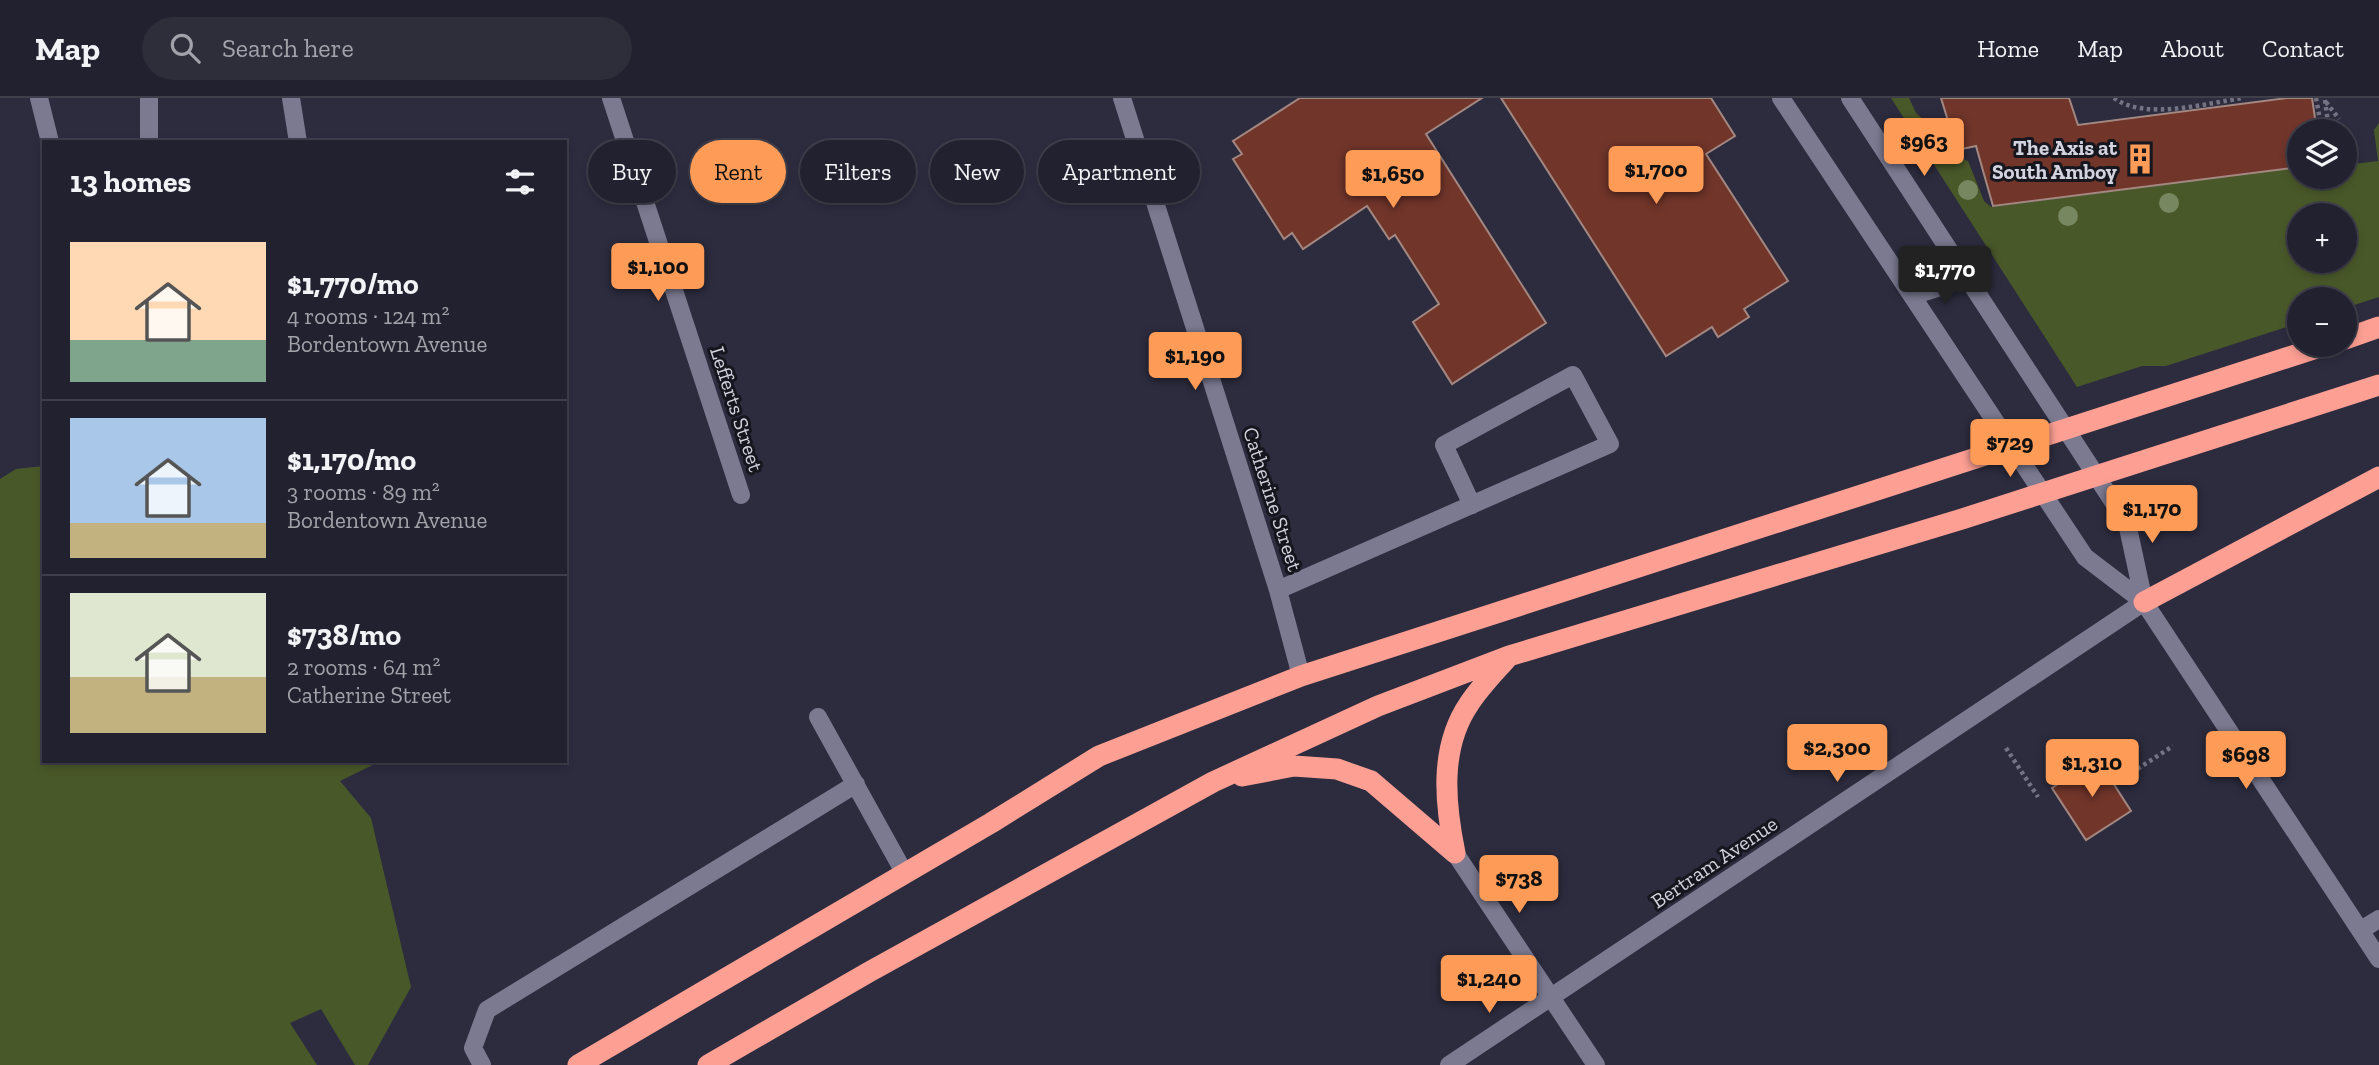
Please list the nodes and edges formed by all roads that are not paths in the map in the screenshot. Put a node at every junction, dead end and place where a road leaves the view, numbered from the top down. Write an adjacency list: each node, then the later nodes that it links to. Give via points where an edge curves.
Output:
1 (39, 98): 8 (street)
2 (149, 98): 9 (street)
3 (291, 98): 10 (street)
4 (611, 98): 18 (street, Lefferts Street)
5 (1122, 98): 20 (street, Catherine Street)
6 (1781, 98): 12 (street)
7 (1850, 98): 11 (street)
8 (50, 140)
9 (149, 140)
10 (298, 140)
11 (1966, 279): 12 (street); 21 (street, via 2127,523)
12 (1912, 296): 21 (street, via 2085,557)
13 (2379, 327): 14 (highway)
14 (2357, 334)
15 (2289, 357): 23 (highway)
16 (2379, 385): 22 (highway, via 1962,519)
17 (2379, 477): 21 (highway)
18 (741, 495)
19 (1472, 505): 19 (street, via 1610,444 1573,375 1444,445); 20 (street)
20 (1278, 590): 23 (street, Catherine Street)
21 (2144, 602): 30 (street); 32 (street, Bertram Avenue)
22 (1509, 656): 25 (highway, via 1378,706); 27 (highway, via 1469,704 1456,729 1447,769 1446,809)
23 (1301, 676): 28 (highway, via 1099,756)
24 (818, 717): 26 (street)
25 (1213, 782): 27 (highway, via 1294,766 1337,769 1371,780); 35 (highway)
26 (856, 784): 28 (street); 33 (street, via 487,1010 473,1048)
27 (1455, 853): 32 (street)
28 (905, 874): 34 (highway)
29 (2379, 919): 30 (street)
30 (2361, 930): 31 (street)
31 (2379, 959)
32 (1551, 998): 36 (street, Bertram Avenue); 37 (street)
33 (482, 1065)
34 (578, 1065)
35 (708, 1065)
36 (1449, 1065)
37 (1596, 1065)

